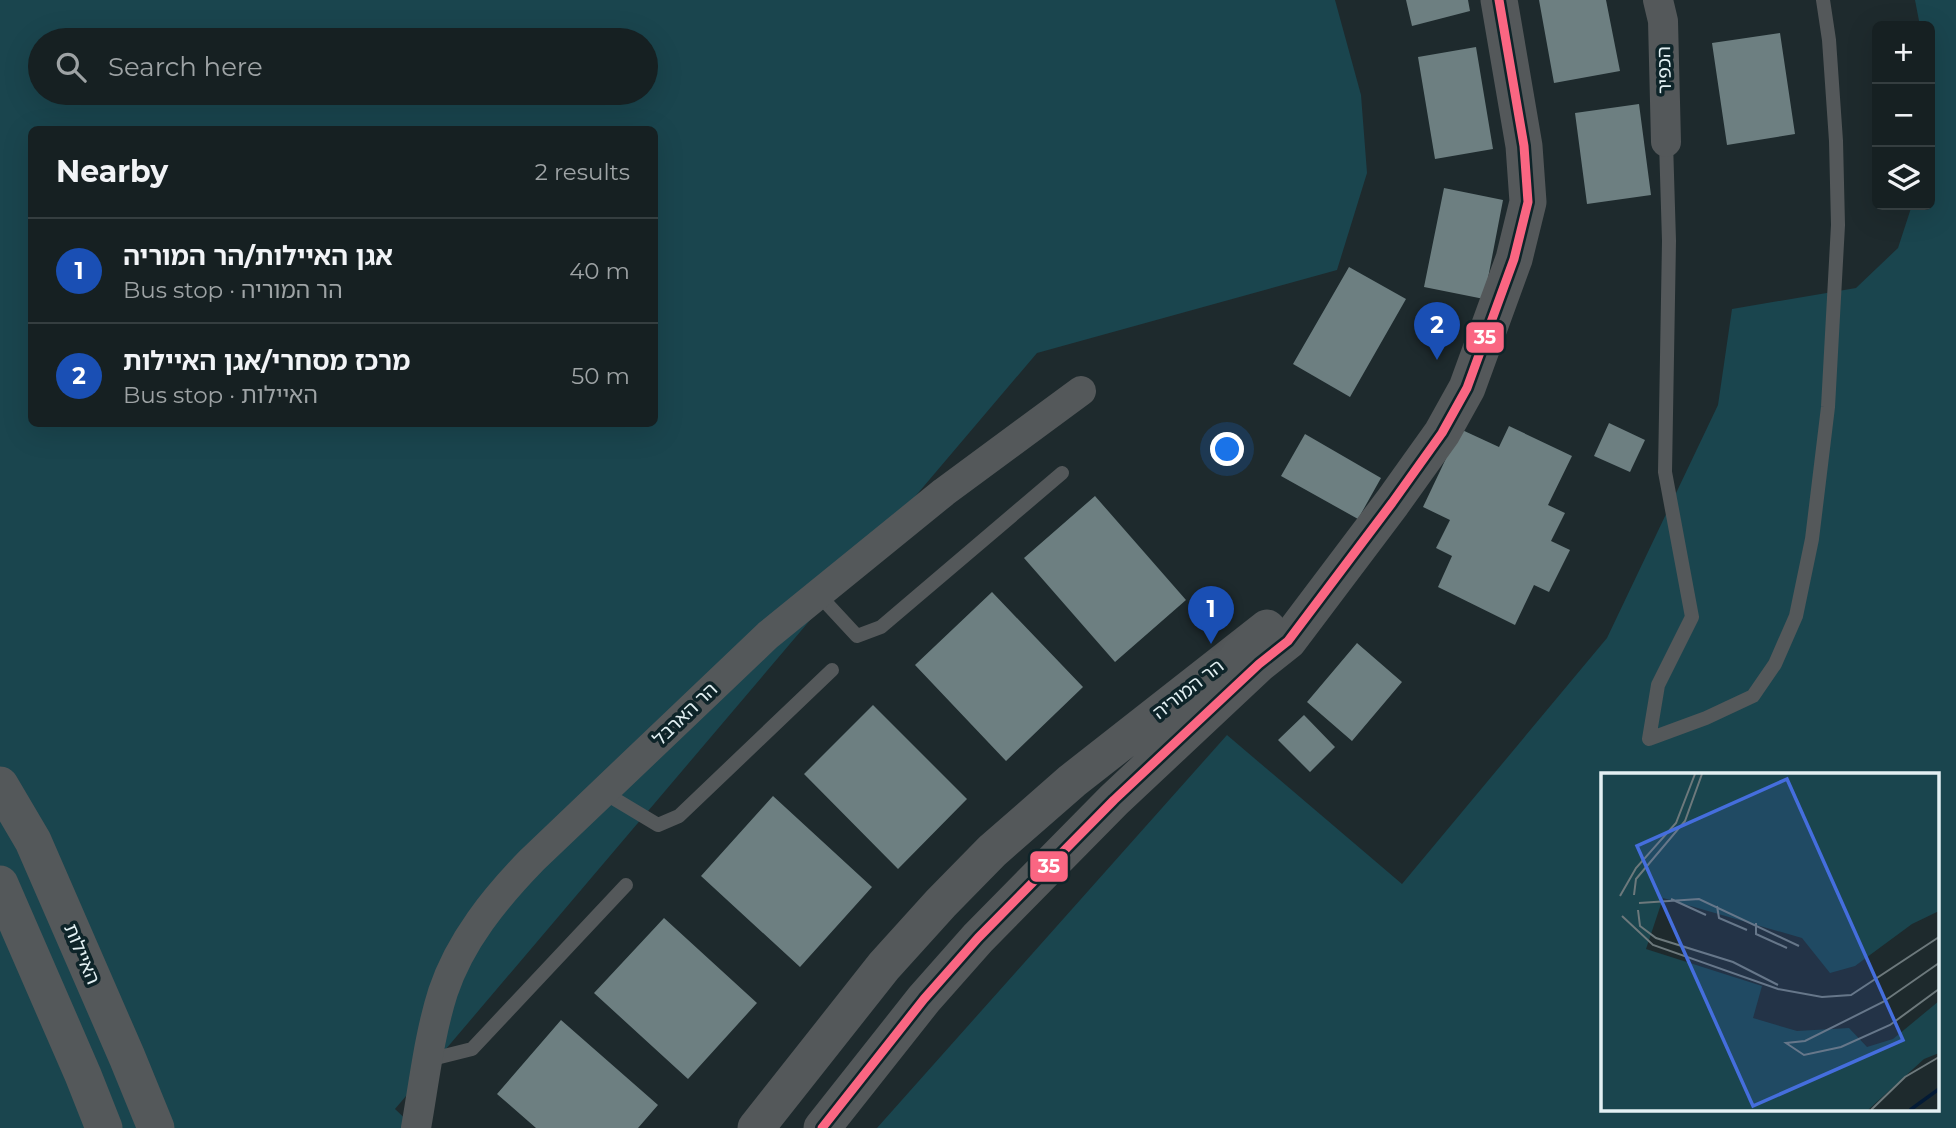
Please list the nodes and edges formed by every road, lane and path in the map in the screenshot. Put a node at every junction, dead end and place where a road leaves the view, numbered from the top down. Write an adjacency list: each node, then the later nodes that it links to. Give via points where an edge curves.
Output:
1 (1499, 0): 7 (street, via 1524,146 1528,202 1514,259 1467,388 1442,433)
2 (1658, 0): 4 (street, הכפיר, via 1663,21)
3 (1823, 0): 4 (lane, via 1836,141 1838,225 1828,407 1812,539 1796,615 1775,664 1754,696 1649,739 1658,685 1692,617 1665,472)
4 (1666, 142)
5 (1081, 391): 8 (street, הר הארבל, via 944,492)
6 (1062, 473): 8 (lane, via 881,627 857,636)
7 (1339, 571): 18 (street, הר המוריה, via 1072,781 992,851 884,965); 19 (street, הר המוריה, via 1288,641 1114,800 978,938)
8 (818, 594): 11 (street, הר הארבל, via 768,635)
9 (832, 670): 11 (lane, via 679,816 658,825)
10 (0, 785): 16 (street, האיילות, via 33,841)
11 (603, 792): 14 (street, הר הארבל, via 504,889 478,923 443,991)
12 (0, 884): 15 (street)
13 (626, 886): 14 (lane, via 471,1049)
14 (428, 1060): 17 (street, הר הארבל)
15 (104, 1128)
16 (156, 1128)
17 (416, 1128)
18 (756, 1128)
19 (822, 1128)

